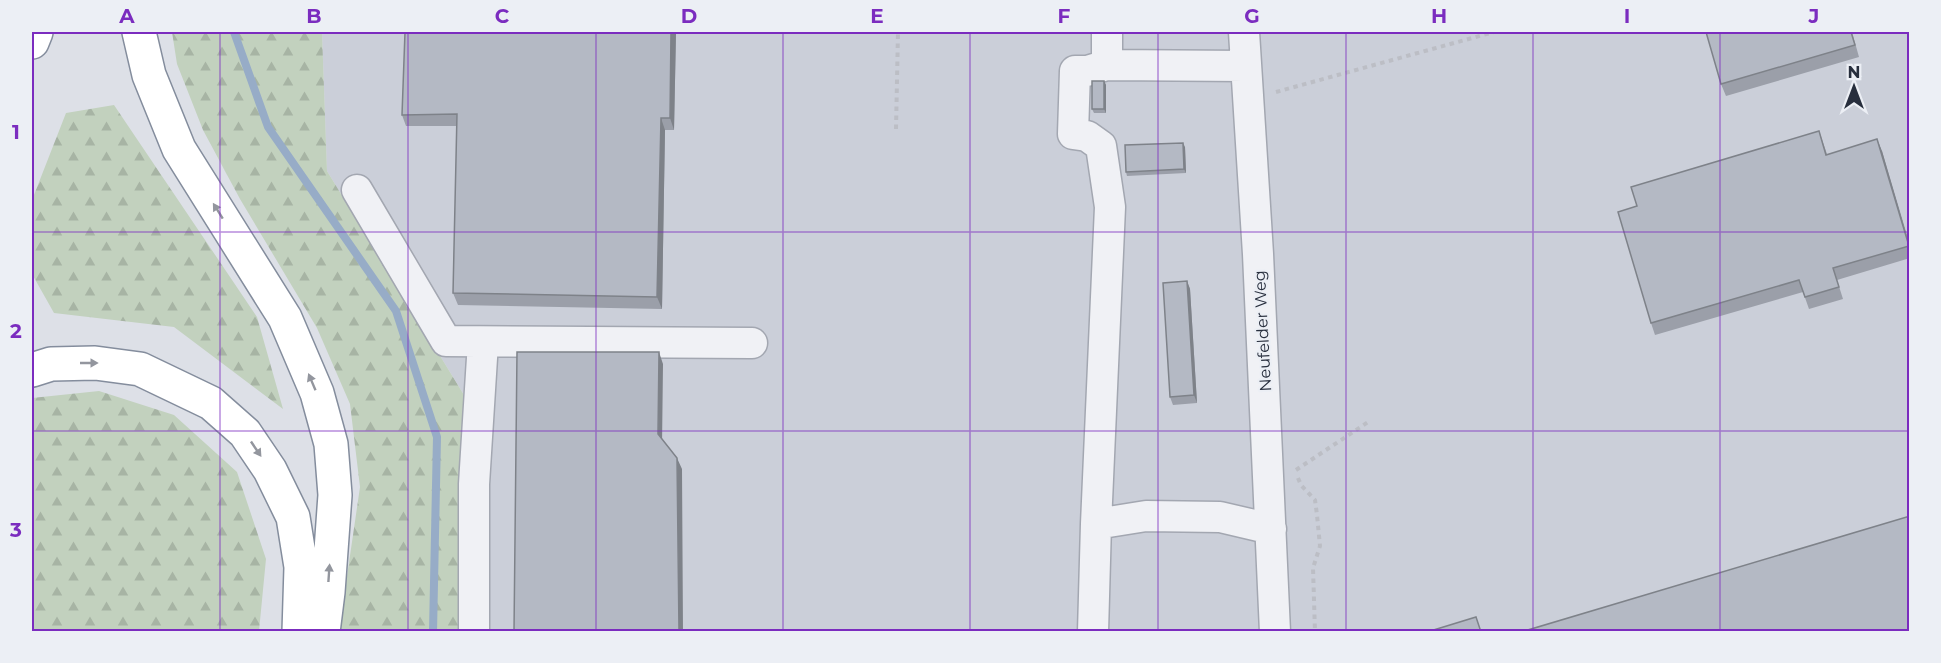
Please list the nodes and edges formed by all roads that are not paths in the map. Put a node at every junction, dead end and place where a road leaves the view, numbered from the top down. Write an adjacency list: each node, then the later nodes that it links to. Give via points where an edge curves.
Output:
1 (36, 32): 5 (highway)
2 (139, 32): 15 (highway, one-way to 2, via 335,495 331,444 317,393 285,318 179,149 149,75)
3 (1107, 32): 6 (street)
4 (1244, 32): 7 (street, Neufelder Weg)
5 (32, 42)
6 (1107, 65): 7 (street); 12 (street, via 1075,70 1073,134 1087,136 1101,146 1110,207)
7 (1245, 66): 13 (street, Neufelder Weg)
8 (357, 190): 9 (street, via 446,341)
9 (483, 342): 10 (street); 16 (street, via 474,484)
10 (752, 343)
11 (32, 370): 14 (highway, one-way to 14, via 51,364 95,363 140,369 211,403 245,434 270,470 293,517 301,567)
12 (1096, 524): 13 (street, via 1146,516 1220,517); 17 (street)
13 (1271, 529): 18 (street, Neufelder Weg)
14 (299, 632)
15 (322, 632)
16 (474, 632)
17 (1093, 632)
18 (1275, 632)

